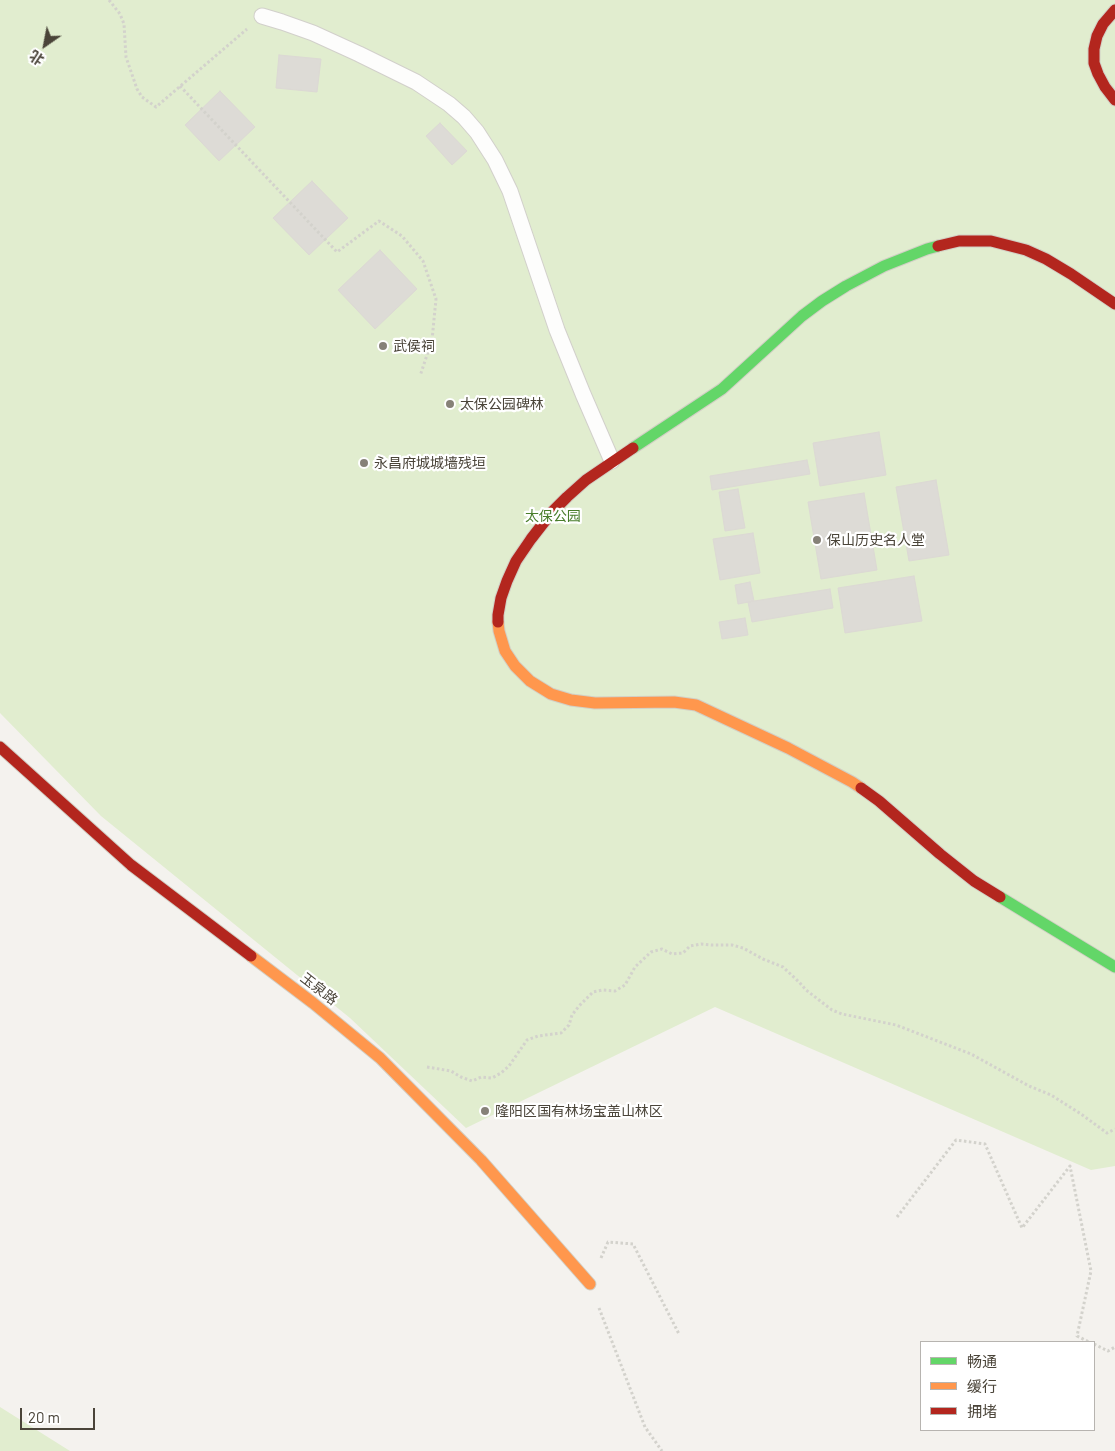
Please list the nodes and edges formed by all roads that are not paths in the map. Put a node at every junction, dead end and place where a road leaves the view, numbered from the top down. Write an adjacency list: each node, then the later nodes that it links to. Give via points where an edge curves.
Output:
1 (1115, 10): 3 (street, via 1102,24 1097,36 1094,63)
2 (262, 16): 5 (lane, via 313,33 416,82 449,104 477,132 510,191 557,330)
3 (1115, 100)
4 (1115, 304): 5 (street, via 1046,259 1006,244 975,240 926,248 884,266 822,301 722,389)
5 (612, 461): 7 (street, via 552,512 516,561 501,598 498,615 501,641 515,666 530,681 551,694 587,702 696,704 788,748 852,782 880,801 974,881)
6 (0, 747): 8 (street, 玉泉路, via 131,865 380,1058 481,1160)
7 (1115, 968)
8 (590, 1284)

